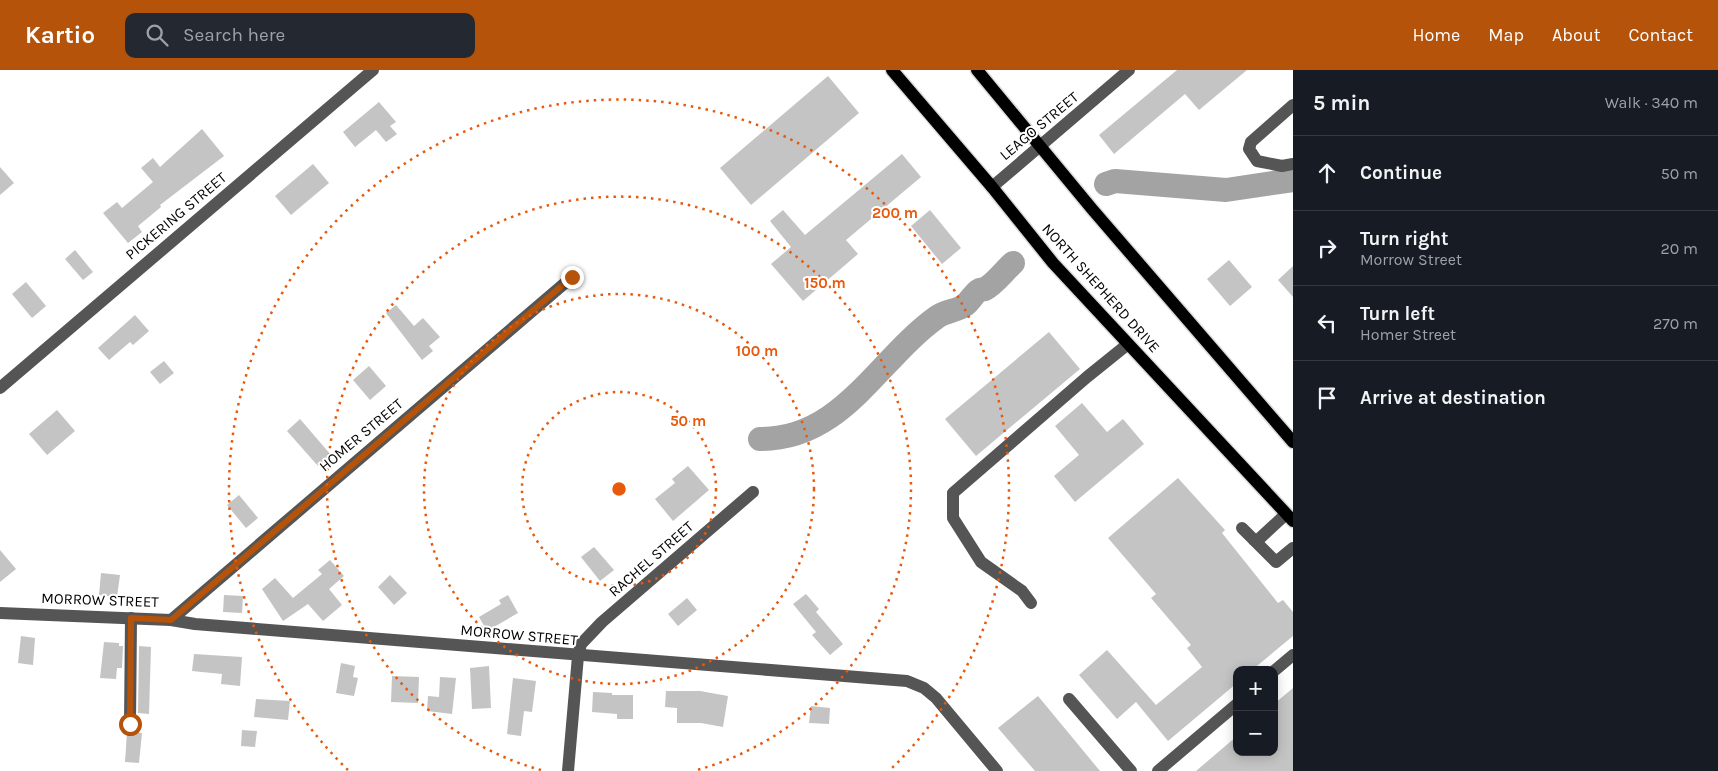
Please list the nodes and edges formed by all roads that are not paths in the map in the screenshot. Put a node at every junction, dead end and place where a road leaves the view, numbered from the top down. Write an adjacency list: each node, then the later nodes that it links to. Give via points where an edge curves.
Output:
1 (373, 70): 11 (street, PICKERING STREET)
2 (892, 70): 8 (main road, NORTH SHEPHERD DRIVE)
3 (977, 70): 6 (main road)
4 (1130, 70): 6 (street, LEAGO STREET)
5 (1293, 105): 7 (street, via 1251,142 1249,149 1257,161 1282,166)
6 (1040, 146): 8 (street, LEAGO STREET); 12 (main road)
7 (1293, 164)
8 (992, 186): 10 (main road, NORTH SHEPHERD DRIVE, via 1054,263)
9 (572, 277): 21 (street, HOMER STREET)
10 (1128, 344): 14 (main road, NORTH SHEPHERD DRIVE); 18 (street, via 953,493 953,518 981,562 1022,591)
11 (0, 388)
12 (1293, 442)
13 (753, 492): 23 (street, RACHEL STREET, via 602,622 581,644)
14 (1290, 517): 16 (street)
15 (1242, 528): 16 (street)
16 (1254, 540): 17 (street, via 1276,562)
17 (1293, 548)
18 (1032, 603)
19 (0, 613): 20 (street, MORROW STREET)
20 (131, 618): 21 (street, MORROW STREET); 27 (street)
21 (171, 620): 23 (street, MORROW STREET)
22 (1293, 655): 24 (street)
23 (578, 656): 28 (street); 29 (street, MORROW STREET, via 907,681 924,688 936,698)
24 (1278, 668)
25 (1069, 699): 30 (street)
26 (1233, 707): 31 (street)
27 (130, 724)
28 (568, 771)
29 (998, 771)
30 (1131, 771)
31 (1158, 771)

